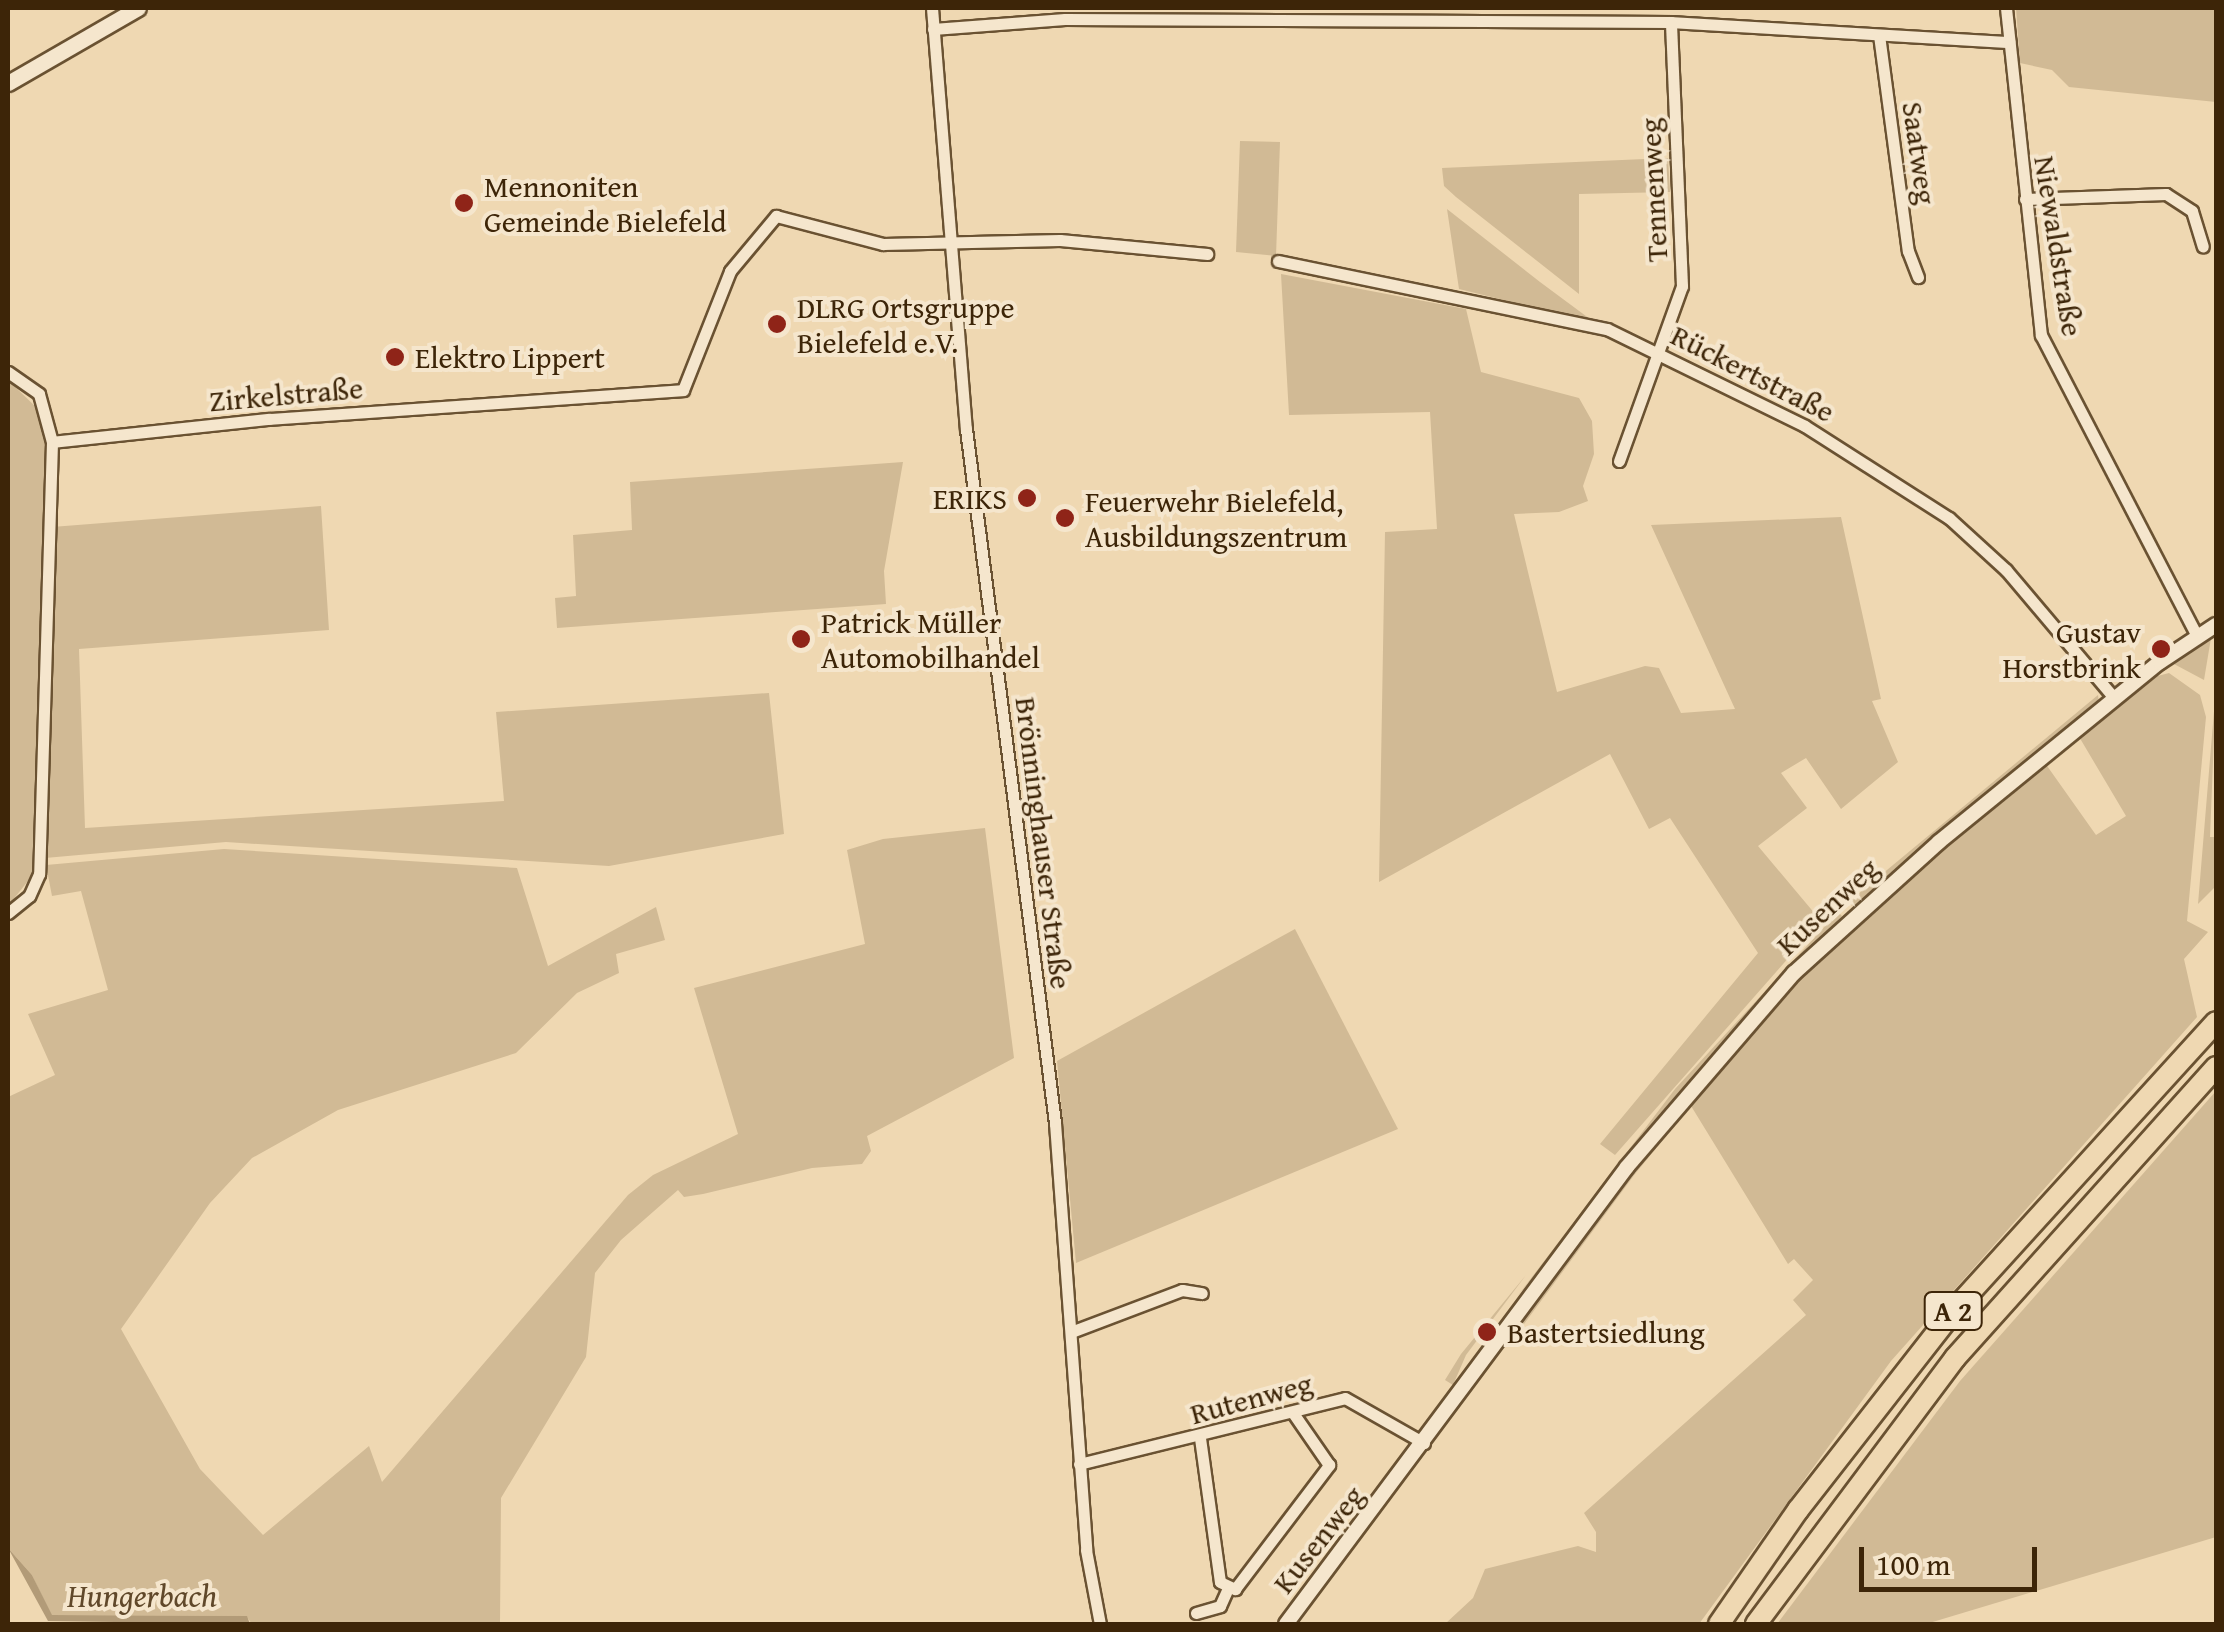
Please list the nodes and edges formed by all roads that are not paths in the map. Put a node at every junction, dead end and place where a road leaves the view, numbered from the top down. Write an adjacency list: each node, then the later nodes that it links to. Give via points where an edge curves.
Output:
1 (138, 8): 8 (main road)
2 (932, 8): 5 (street, Brönninghauser Straße)
3 (2006, 8): 7 (street, Niewaldstraße)
4 (1672, 22): 5 (street, via 1065,19); 6 (street); 15 (street, Tennenweg, via 1682,286)
5 (932, 29): 10 (street, Brönninghauser Straße)
6 (1879, 35): 7 (street); 14 (street, Saatweg, via 1908,252)
7 (2009, 42): 9 (street, Niewaldstraße)
8 (8, 83)
9 (2025, 199): 11 (street, via 2166,194 2192,211); 20 (street, Niewaldstraße, via 2041,335)
10 (950, 245): 12 (street, via 1077,241); 17 (street, Zirkelstraße, via 863,241 776,216 730,271 706,322 691,383 672,393 285,418); 26 (street, Brönninghauser Straße, via 970,467 1055,1123)
11 (2203, 246)
12 (1207, 254)
13 (1278, 261): 15 (street, Rückertstraße, via 1608,329)
14 (1918, 277)
15 (1658, 352): 18 (street, Tennenweg); 21 (street, Rückertstraße, via 1805,426 1949,518 2006,570)
16 (8, 372): 17 (street, via 40,394)
17 (52, 442): 22 (street, via 40,874 29,896)
18 (1619, 460)
19 (2216, 625): 20 (street, Kusenweg)
20 (2197, 636): 21 (street, Kusenweg)
21 (2114, 698): 29 (street, Kusenweg, via 1830,935 1626,1167)
22 (8, 913)
23 (2216, 1022): 35 (highway, A 2, via 1954,1310 1798,1510)
24 (2216, 1067): 36 (highway, A 2, via 1954,1358)
25 (1202, 1293): 26 (street, via 1182,1290)
26 (1072, 1332): 30 (street, Brönninghauser Straße)
27 (1293, 1413): 28 (street, Rutenweg); 29 (street, Rutenweg, via 1350,1397); 31 (street, via 1328,1465 1241,1586)
28 (1200, 1438): 30 (street, Rutenweg); 31 (street, via 1219,1577)
29 (1424, 1442): 34 (street, Kusenweg)
30 (1079, 1464): 33 (street, Brönninghauser Straße)
31 (1228, 1588): 32 (street, via 1220,1606)
32 (1196, 1613)
33 (1100, 1624)
34 (1286, 1624)
35 (1719, 1624)
36 (1756, 1624)

